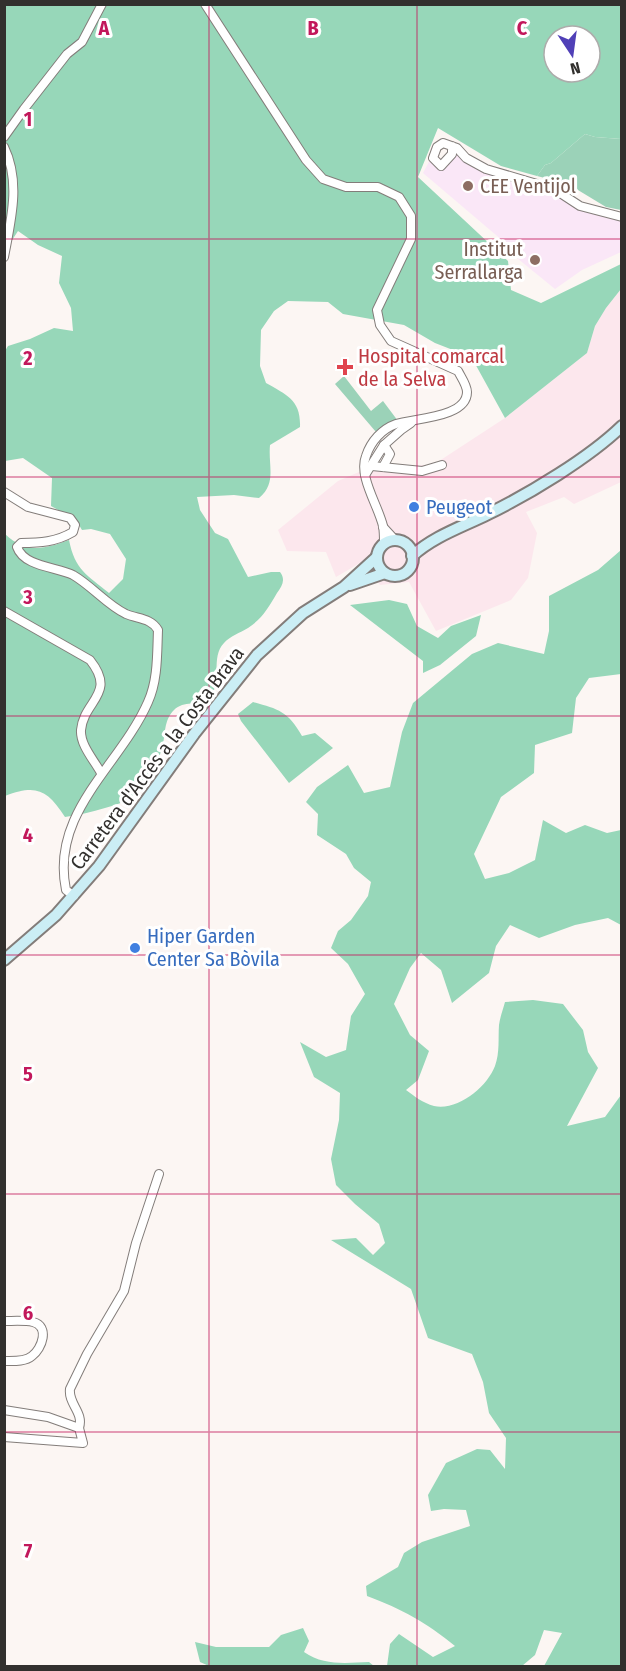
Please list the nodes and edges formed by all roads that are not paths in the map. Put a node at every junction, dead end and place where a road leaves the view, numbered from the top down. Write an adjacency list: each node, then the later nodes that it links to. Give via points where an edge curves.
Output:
1 (102, 4): 3 (street, via 82,42 67,54)
2 (205, 4): 8 (street, via 306,160 323,179 346,188 378,187 399,197 411,216 411,239 377,310 380,325 391,340 458,371 467,391 460,407)
3 (4, 137)
4 (452, 146): 6 (street, via 486,169 554,189 580,206)
5 (4, 147): 7 (street, via 15,184)
6 (621, 217)
7 (4, 257)
8 (416, 420): 10 (street); 11 (street, via 382,431)
9 (621, 426): 18 (main road, via 543,483)
10 (384, 445): 13 (street); 14 (street, via 390,454)
11 (365, 457): 13 (street); 15 (street)
12 (442, 465): 14 (street, via 422,471)
13 (372, 466): 14 (street); 15 (street)
14 (383, 467)
15 (365, 475): 17 (street)
16 (4, 492): 26 (street, via 28,507 70,518 75,525 63,538 21,543 17,547 19,552 31,561 73,575 125,614 146,620 158,630 151,694 132,733)
17 (383, 527): 19 (street); 20 (street)
18 (434, 539): 19 (main road); 21 (main road)
19 (401, 542): 20 (main road); 21 (main road)
20 (384, 544): 22 (main road)
21 (412, 556): 23 (main road, via 404,573)
22 (377, 557): 23 (main road); 24 (main road, Carretera d'Accés a la Costa Brava)
23 (385, 573): 24 (main road, Carretera d'Accés a la Costa Brava)
24 (344, 587): 27 (main road, Carretera d'Accés a la Costa Brava, via 303,613 257,655)
25 (4, 611): 26 (street, via 90,660 98,669 102,681 81,732 84,746)
26 (101, 773): 27 (street, via 76,814 64,847 62,872 66,890)
27 (74, 896): 28 (main road, Carretera d'Accés a la Costa Brava)
28 (4, 960)
29 (159, 1174): 33 (street, via 124,1291 70,1389 69,1395 81,1416)
30 (4, 1321): 31 (street, via 33,1322 44,1333 40,1348 31,1358)
31 (4, 1361)
32 (4, 1410): 33 (street, via 48,1417)
33 (79, 1428): 34 (street, via 83,1443)
34 (4, 1437)

